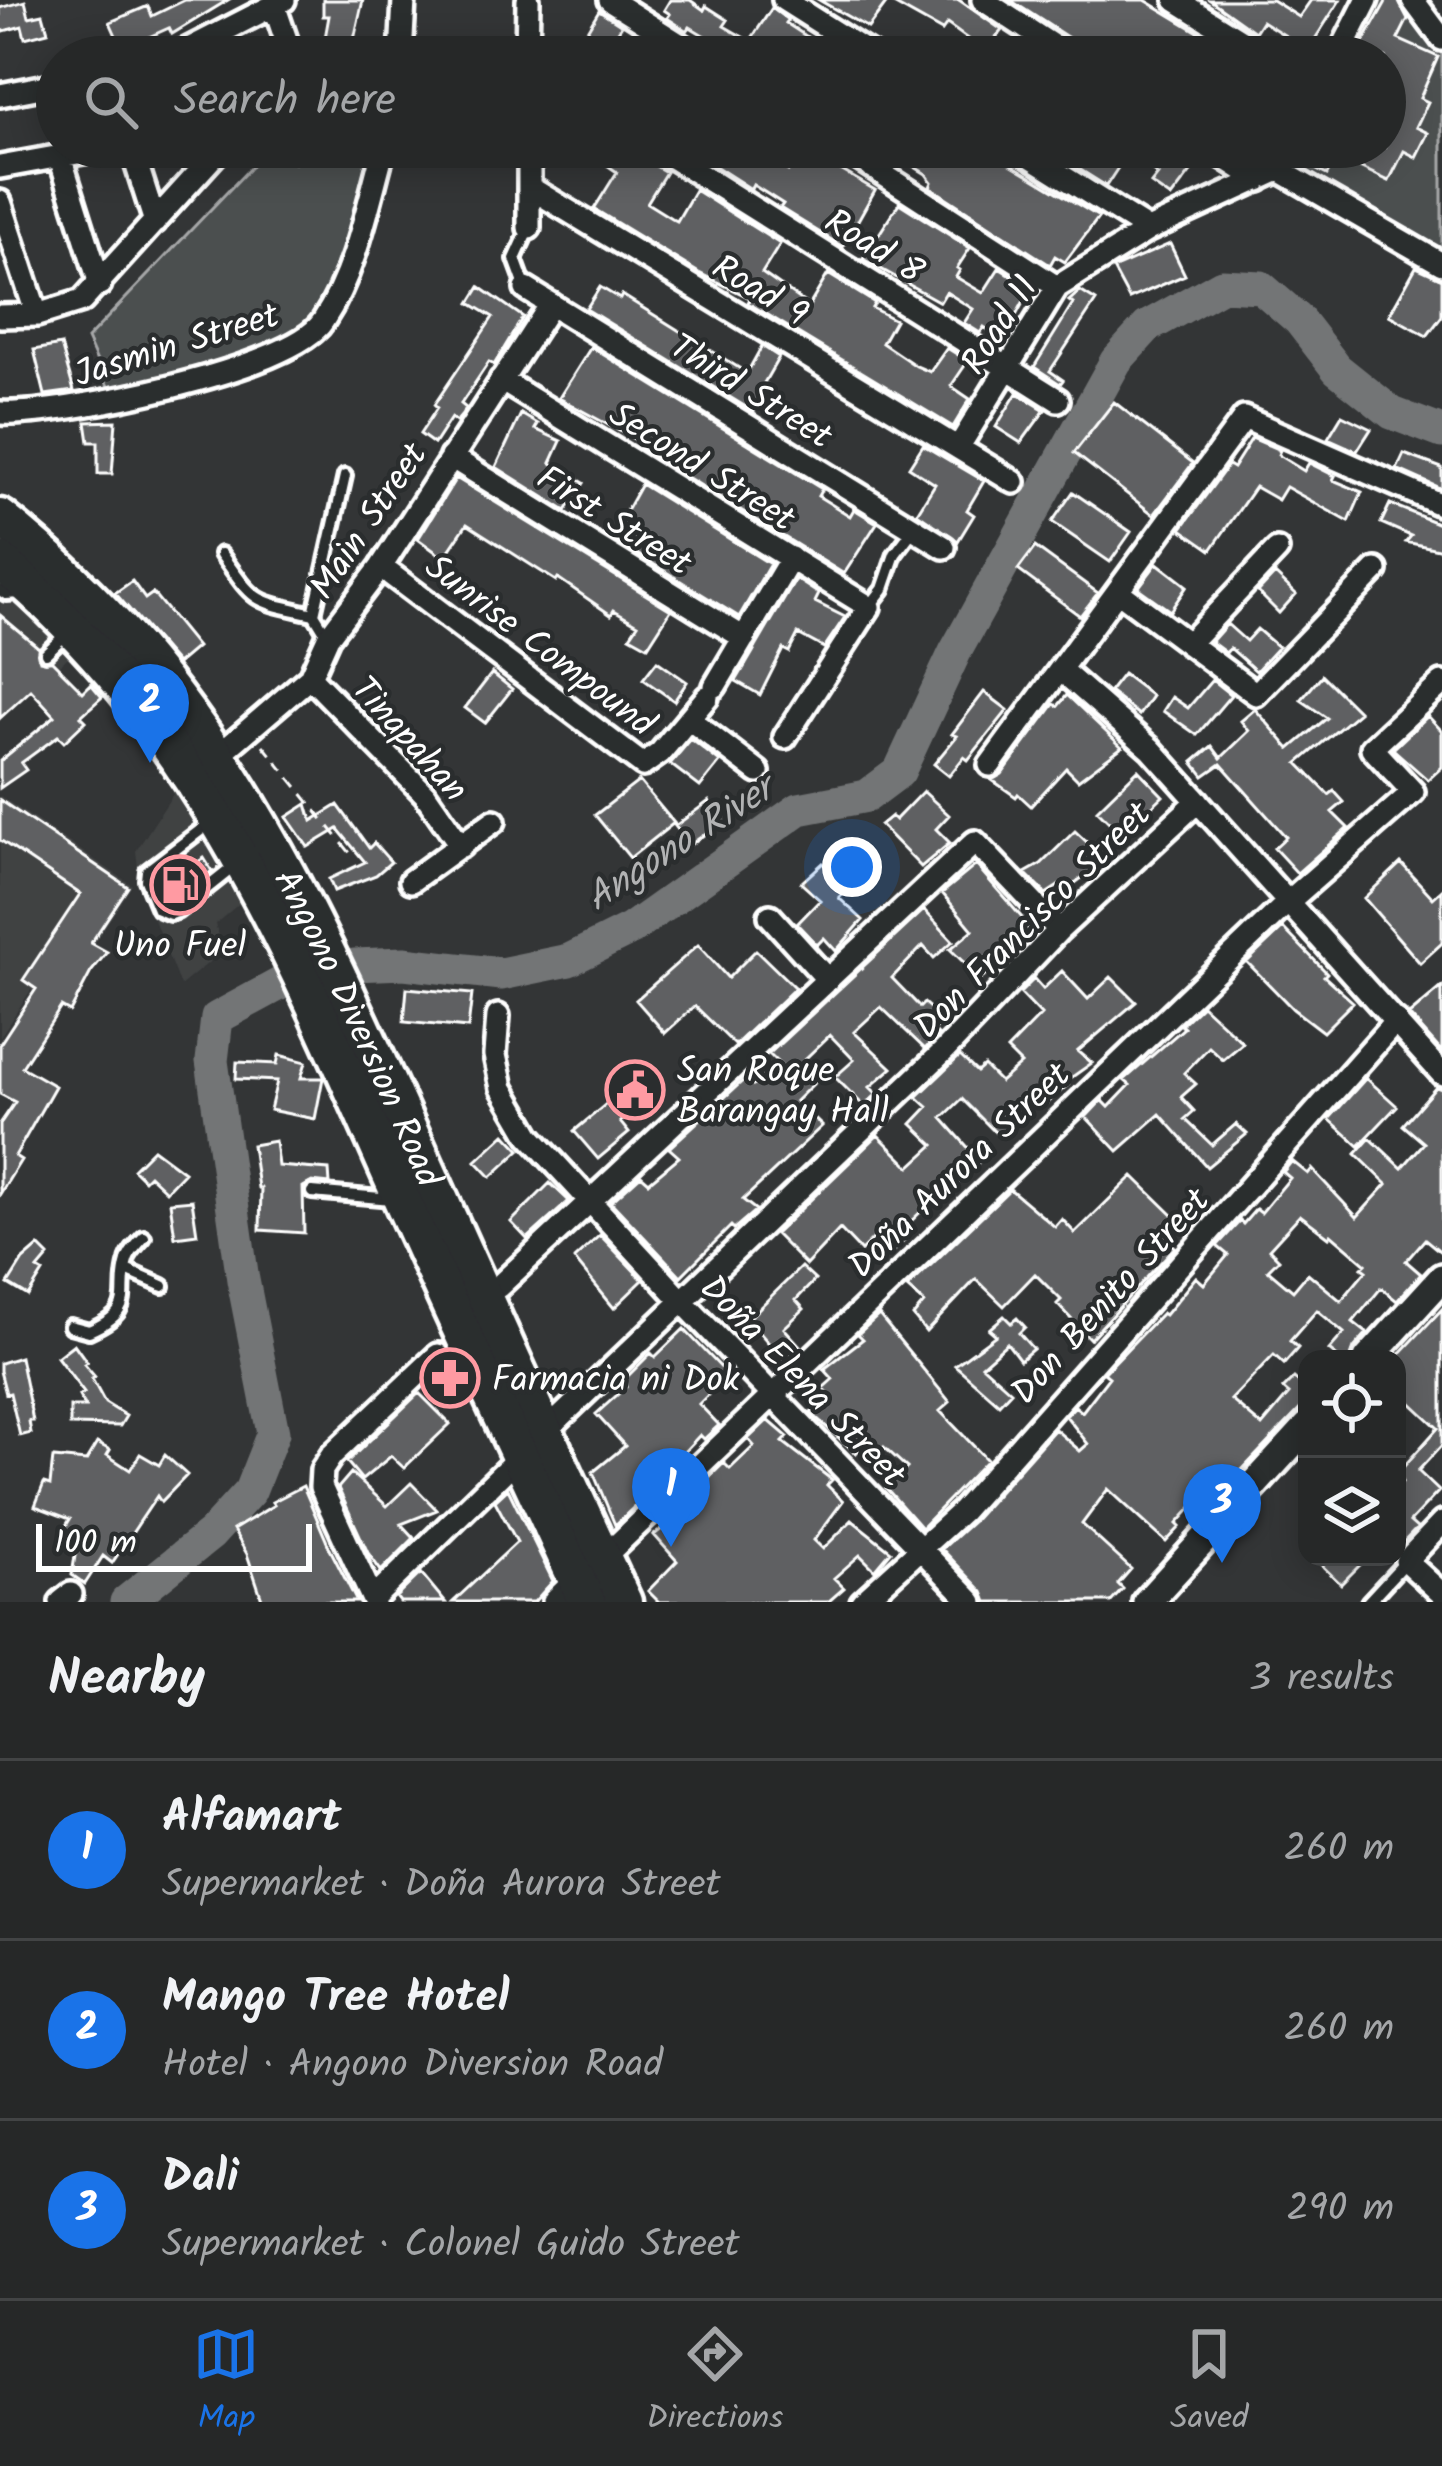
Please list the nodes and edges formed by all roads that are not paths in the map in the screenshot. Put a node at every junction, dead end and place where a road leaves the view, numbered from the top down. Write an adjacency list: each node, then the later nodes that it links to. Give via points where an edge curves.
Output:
1 (404, 0): 12 (street)
2 (528, 0): 13 (street)
3 (610, 0): 14 (street)
4 (784, 0): 15 (street)
5 (983, 0): 16 (street)
6 (1176, 0): 17 (street)
7 (1413, 0): 19 (street)
8 (1364, 1): 18 (street)
9 (279, 3): 10 (street); 11 (street)
10 (214, 36)
11 (285, 36)
12 (401, 36)
13 (527, 36)
14 (667, 36)
15 (841, 36)
16 (1038, 36)
17 (1234, 36)
18 (1348, 36)
19 (1442, 39)
20 (36, 88): 21 (street)
21 (0, 95)
22 (36, 161): 23 (street)
23 (0, 167)
24 (63, 168): 42 (street)
25 (138, 168): 37 (street)
26 (203, 168): 37 (street)
27 (378, 168): 51 (street, Jasmin Street, via 344,280 321,325 297,344 166,388 63,411)
28 (530, 168): 35 (street)
29 (690, 168): 48 (street, Road 8)
30 (873, 168): 43 (street)
31 (1049, 168): 39 (street)
32 (1252, 168): 34 (street)
33 (1275, 168): 34 (street)
34 (1269, 176): 39 (street, Road 11); 41 (street)
35 (530, 188): 38 (street); 52 (street, Road 9)
36 (0, 202): 40 (street)
37 (155, 222): 42 (street)
38 (529, 228): 44 (lane, via 514,260)
39 (1148, 230): 43 (street, Road 11)
40 (6, 238): 46 (street)
41 (1442, 264)
42 (100, 284): 46 (street, via 82,302)
43 (1057, 287): 48 (street, Road 11)
44 (526, 289): 45 (street, Third Street)
45 (551, 304): 49 (street, Main Street); 58 (street, Third Street)
46 (37, 315): 47 (street)
47 (0, 316)
48 (1008, 367): 50 (street, Road 8); 52 (street, Road 11)
49 (501, 380): 53 (street, Main Street); 62 (street, Second Street)
50 (1058, 400)
51 (0, 413)
52 (958, 448): 55 (street, Road 9)
53 (451, 457): 64 (street, Main Street); 72 (street, First Street)
54 (345, 476): 69 (lane)
55 (1014, 482)
56 (1442, 505): 67 (street, via 1244,418)
57 (0, 518): 70 (main road, Angono Diversion Road)
58 (914, 529): 59 (street, Third Street); 68 (lane)
59 (944, 547)
60 (1277, 550): 73 (street)
61 (220, 554): 69 (lane, via 245,592)
62 (791, 559): 68 (street, Second Street); 72 (street, Sunrise Compound)
63 (0, 561): 66 (main road, Angono Diversion Road)
64 (381, 567): 71 (street, Main Street); 77 (street, Sunrise Compound, via 643,766)
65 (1376, 570): 73 (street, via 1256,694)
66 (18, 590): 70 (main road, Angono Diversion Road)
67 (1119, 592): 73 (street); 74 (street)
68 (869, 607): 78 (street)
69 (314, 614): 71 (lane)
70 (72, 628): 79 (main road, Angono Diversion Road)
71 (328, 637): 75 (street, Main Street)
72 (744, 638): 77 (street, Sunrise Compound)
73 (1187, 644)
74 (1062, 671): 80 (street); 82 (street)
75 (310, 677): 79 (street, Main Street); 85 (street, Tinapahan, via 425,794)
76 (1442, 683): 89 (street, Doña Aurora Street, via 1372,748 1413,792)
77 (689, 719): 81 (street)
78 (785, 737)
79 (204, 764): 83 (main road, Angono Diversion Road); 88 (main road, Angono Diversion Road)
80 (990, 766)
81 (758, 772)
82 (1198, 800): 89 (street); 91 (street, Don Francisco Street)
83 (217, 818): 86 (main road, Angono Diversion Road); 86 (lane, via 147,871 158,909 177,911)
84 (494, 821): 85 (street)
85 (461, 846): 87 (street)
86 (243, 860): 88 (main road, Angono Diversion Road)
87 (411, 881)
88 (278, 888): 95 (main road, Angono Diversion Road)
89 (1288, 902): 94 (street); 109 (street, Doña Aurora Street)
90 (770, 916): 92 (street)
91 (1059, 930): 92 (street, via 975,842); 105 (street, Don Francisco Street)
92 (829, 980): 99 (street)
93 (498, 1016): 99 (street, Doña Elena Street, via 495,1055 514,1113)
94 (1396, 1021): 96 (street); 113 (street, Don Benito Street)
95 (343, 1027): 98 (main road, Angono Diversion Road); 111 (main road, Angono Diversion Road)
96 (1442, 1074)
97 (312, 1192): 98 (lane)
98 (402, 1200): 111 (main road, Angono Diversion Road)
99 (591, 1203): 103 (street); 105 (street, Doña Elena Street)
100 (144, 1237): 101 (lane)
101 (126, 1270): 102 (lane); 106 (lane, via 125,1300 108,1322 89,1331)
102 (163, 1286)
103 (498, 1287)
104 (1438, 1290): 107 (street)
105 (684, 1303): 109 (street, Doña Elena Street); 111 (street, Don Francisco Street)
106 (70, 1326)
107 (1378, 1350)
108 (438, 1355): 118 (street, via 322,1470 321,1487)
109 (773, 1396): 113 (street, Doña Elena Street); 116 (street, Doña Aurora Street)
110 (1298, 1437): 122 (street)
111 (532, 1444): 116 (main road, Angono Diversion Road); 118 (street, Don Francisco Street)
112 (1442, 1523): 114 (street)
113 (921, 1549): 120 (street, Don Benito Street); 121 (street, Doña Elena Street)
114 (1406, 1561): 117 (street)
115 (1401, 1566): 123 (lane)
116 (581, 1586): 119 (main road, Angono Diversion Road)
117 (1442, 1594)
118 (374, 1601)
119 (622, 1602)
120 (862, 1602)
121 (972, 1602)
122 (1147, 1602)
123 (1367, 1602)

